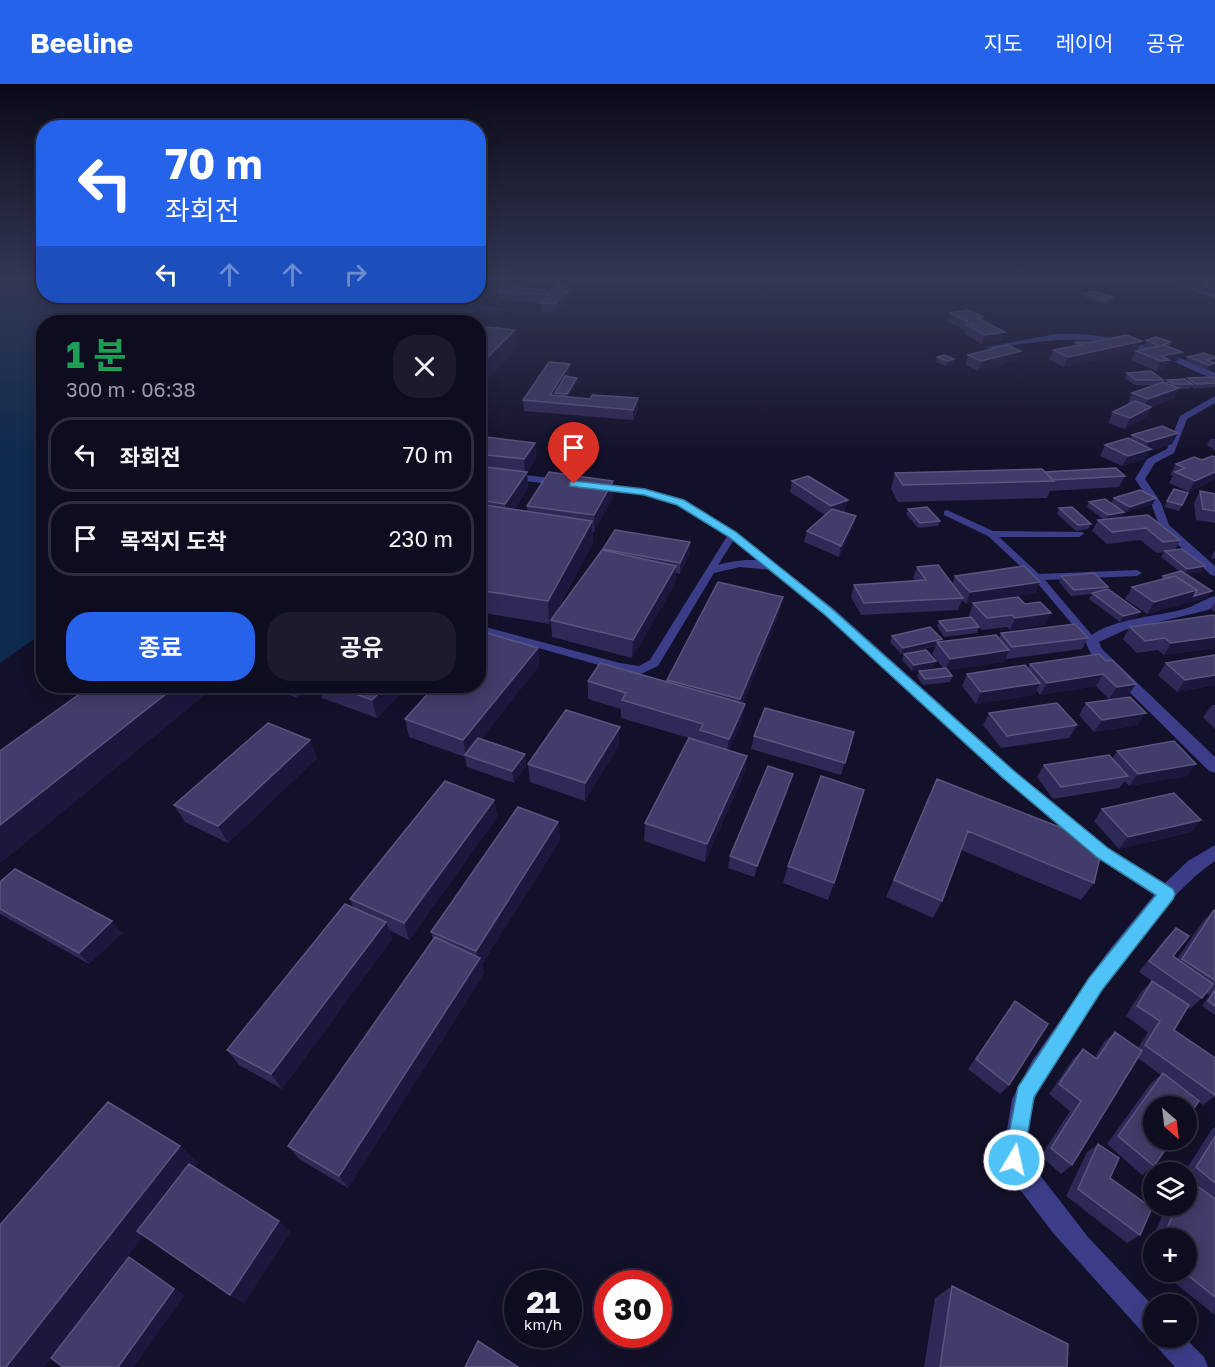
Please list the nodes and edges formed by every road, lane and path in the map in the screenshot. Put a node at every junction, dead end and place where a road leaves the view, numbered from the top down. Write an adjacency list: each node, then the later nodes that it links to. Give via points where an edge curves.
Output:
1 (1038, 340): 3 (street)
2 (1114, 340): 4 (street)
3 (991, 347)
4 (1215, 376)
5 (1215, 399): 6 (street)
6 (1201, 408): 7 (street); 15 (street, via 1183,418 1171,451 1151,461 1140,478 1156,503 1164,526)
7 (1215, 413)
8 (486, 473): 12 (street, via 645,492 680,502)
9 (947, 513): 10 (lane)
10 (991, 534): 11 (lane); 17 (lane)
11 (1079, 534)
12 (732, 535): 13 (street); 14 (lane)
13 (772, 567): 14 (lane, via 754,562 732,563); 23 (street, via 828,611 1008,774 1103,853)
14 (709, 571): 19 (lane, via 654,663 641,669 620,667)
15 (1215, 572)
16 (1137, 573): 17 (lane)
17 (1037, 577): 20 (lane)
18 (1215, 600): 20 (street)
19 (486, 630)
20 (1092, 641): 21 (street, via 1096,651)
21 (1215, 767)
22 (1215, 852): 23 (street, via 1203,857)
23 (1167, 894): 24 (street, via 1095,984 1025,1094 1014,1160 1043,1204)
24 (1143, 1315)
25 (1176, 1348): 26 (street)
26 (1194, 1367)

